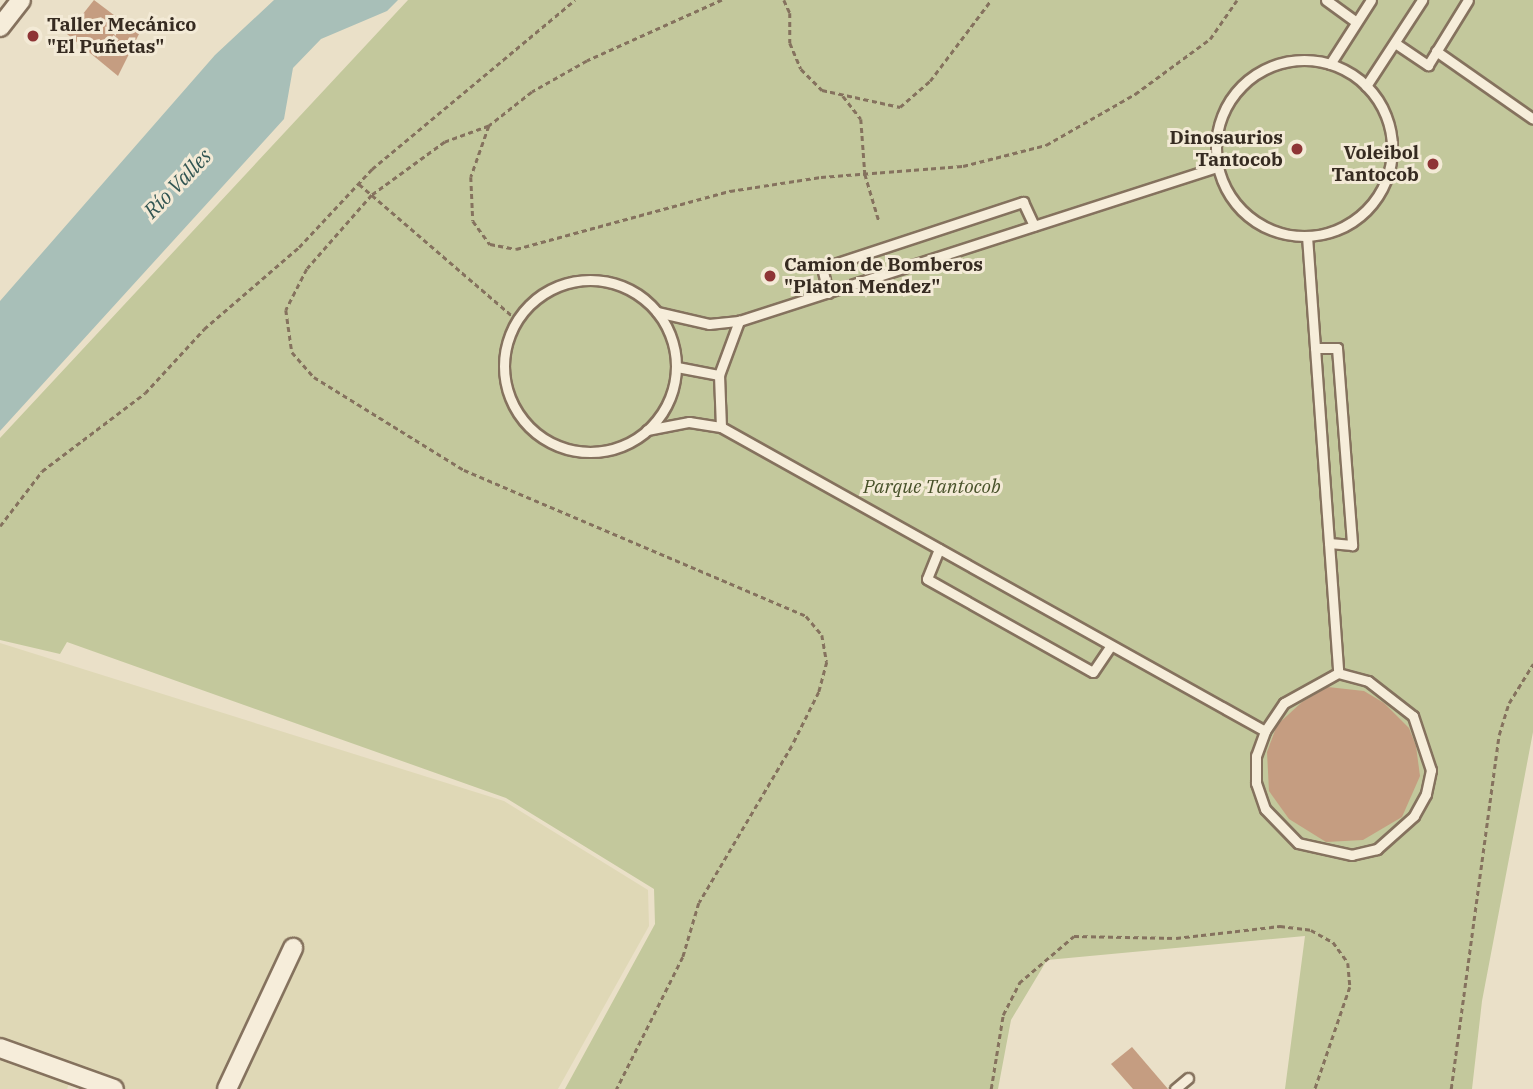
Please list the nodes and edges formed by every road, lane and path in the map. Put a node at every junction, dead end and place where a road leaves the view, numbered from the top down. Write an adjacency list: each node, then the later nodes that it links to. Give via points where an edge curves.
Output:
1 (21, 0): 12 (street)
2 (575, 0): 22 (path)
3 (722, 0): 19 (path, via 587,61 532,92)
4 (785, 0): 17 (path, via 790,43 801,69 822,90)
5 (990, 0): 17 (path, via 930,81 900,107)
6 (1237, 0): 21 (path, via 1210,39 1135,94 1046,145 963,166)
7 (1326, 0): 11 (lane)
8 (1371, 0): 11 (lane)
9 (1422, 0): 13 (lane)
10 (1468, 0): 14 (lane)
11 (1356, 22): 15 (lane)
12 (0, 27)
13 (1395, 43): 14 (lane, via 1428,65); 16 (lane)
14 (1436, 51): 18 (lane)
15 (1331, 64): 16 (lane); 20 (lane, via 1300,60 1270,66 1244,82 1225,107)
16 (1366, 86): 26 (lane, via 1383,110 1391,138 1387,176 1360,216 1335,231)
17 (843, 96): 21 (path, via 861,119)
18 (1533, 119)
19 (489, 126): 21 (path, via 471,177 473,221 490,244 516,249 730,191); 23 (path, via 445,142)
20 (1217, 167): 25 (lane); 26 (lane, via 1229,195 1249,218 1276,232)
21 (865, 174): 24 (path)
22 (359, 184): 23 (path); 36 (path, via 299,247 204,329 145,393 42,471)
23 (372, 195): 29 (path); 48 (path, via 307,269 286,310 292,352 314,377 464,470 755,591 806,616 822,635 827,662 819,692 699,903 683,957)
24 (879, 221)
25 (1034, 226): 27 (lane); 27 (lane, via 1023,202 822,268)
26 (1307, 236): 31 (lane)
27 (828, 293): 30 (lane)
28 (657, 312): 29 (lane, via 637,293 612,283 585,280 558,286 535,300); 30 (lane, via 709,324); 32 (lane, via 672,338)
29 (517, 320): 35 (lane, via 507,345 504,372 510,399 525,422 548,441 576,451 606,451 634,442)
30 (739, 321): 33 (lane)
31 (1315, 348): 37 (lane); 37 (lane, via 1337,348 1352,545)
32 (677, 367): 33 (lane); 35 (lane, via 671,397)
33 (719, 375): 34 (lane)
34 (722, 427): 35 (lane, via 689,422); 38 (lane)
35 (647, 430)
36 (0, 526)
37 (1329, 543): 41 (lane)
38 (939, 549): 39 (lane); 39 (lane, via 927,579 1093,672)
39 (1111, 645): 42 (lane)
40 (1533, 664): 52 (path, via 1509,703 1499,735)
41 (1338, 673): 42 (lane, via 1284,703); 42 (lane, via 1368,681 1390,695 1413,716 1426,743 1431,770 1426,794 1414,816 1395,835 1377,849 1352,855 1298,843 1265,809 1256,783 1255,757)
42 (1265, 731)
43 (293, 948): 47 (street)
44 (0, 1048): 46 (street)
45 (1188, 1078): 50 (lane)
46 (114, 1089)
47 (227, 1089)
48 (617, 1089)
49 (991, 1089): 51 (path, via 1003,1015 1019,983 1074,936 1176,938 1280,926 1322,936 1333,942 1348,963 1350,987)
50 (1175, 1089)
51 (1315, 1089)
52 (1451, 1089)

